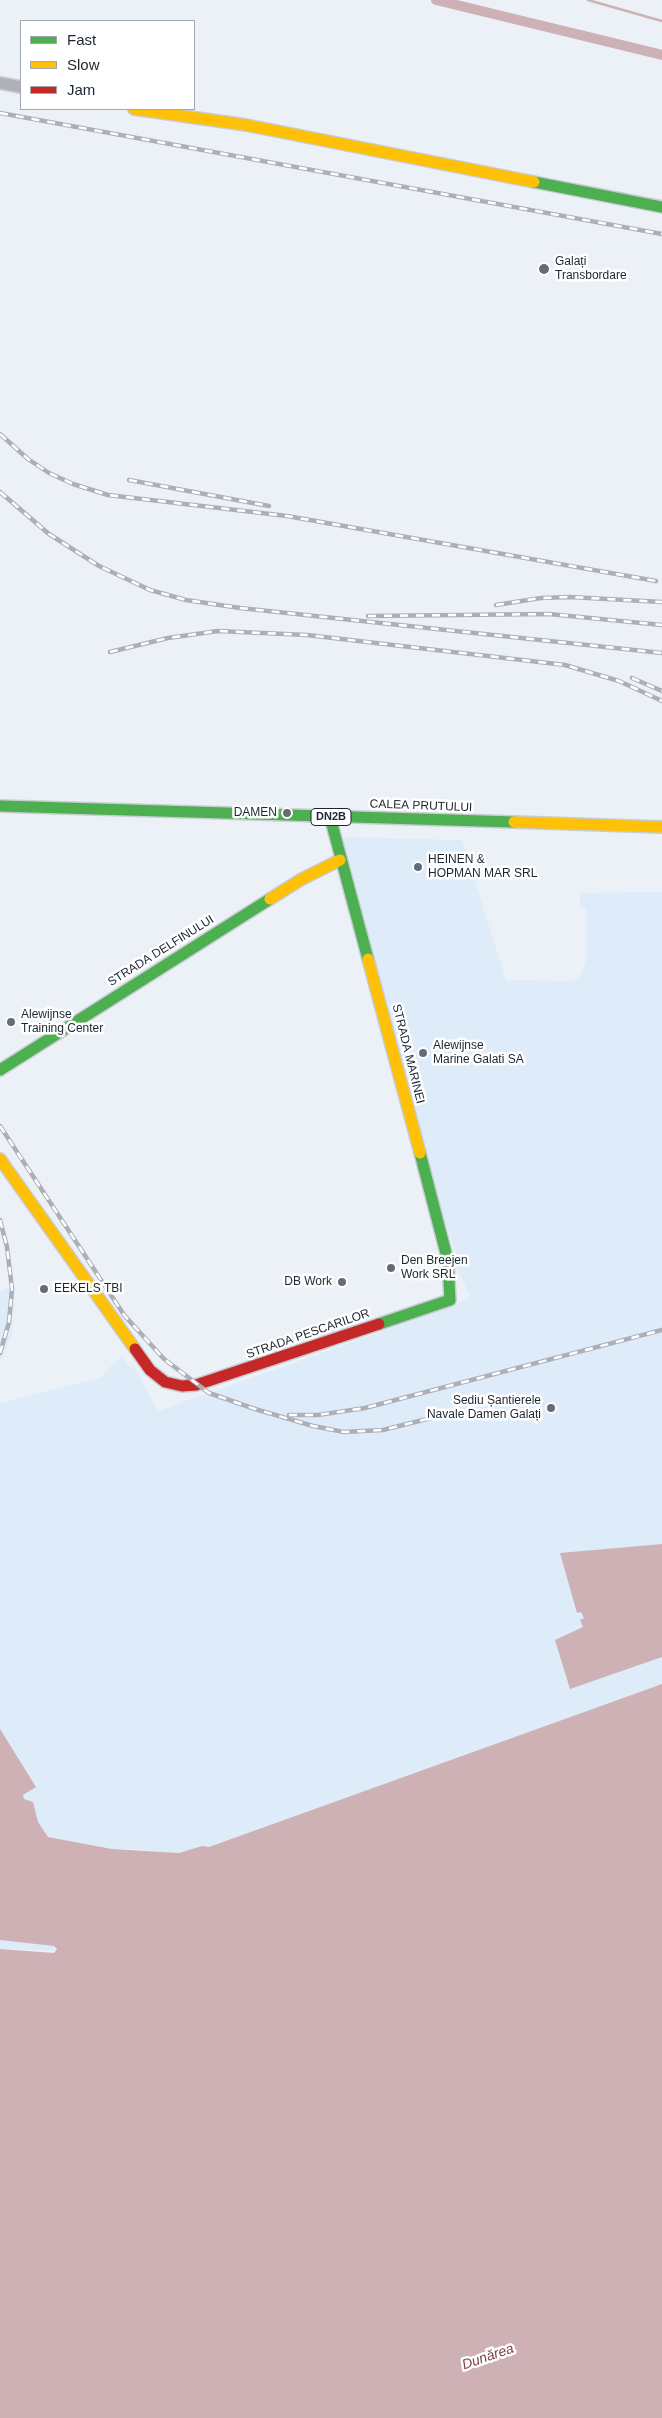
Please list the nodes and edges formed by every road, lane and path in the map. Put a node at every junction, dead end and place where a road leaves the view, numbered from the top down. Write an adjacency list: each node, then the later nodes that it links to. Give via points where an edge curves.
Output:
1 (0, 83): 2 (street)
2 (20, 87)
3 (141, 110): 4 (main road, via 246,125)
4 (662, 207)
5 (0, 806): 6 (main road, CALEA PRUTULUI / DN2B)
6 (330, 817): 7 (main road, CALEA PRUTULUI / DN2B); 8 (main road, STRADA MARINEI)
7 (662, 827)
8 (340, 860): 9 (main road, STRADA DELFINULUI, via 302,878); 11 (main road, STRADA MARINEI, via 448,1261)
9 (0, 1070)
10 (0, 1158): 11 (main road, STRADA PESCARILOR, via 150,1370 157,1378 174,1384 196,1385)
11 (450, 1300)

